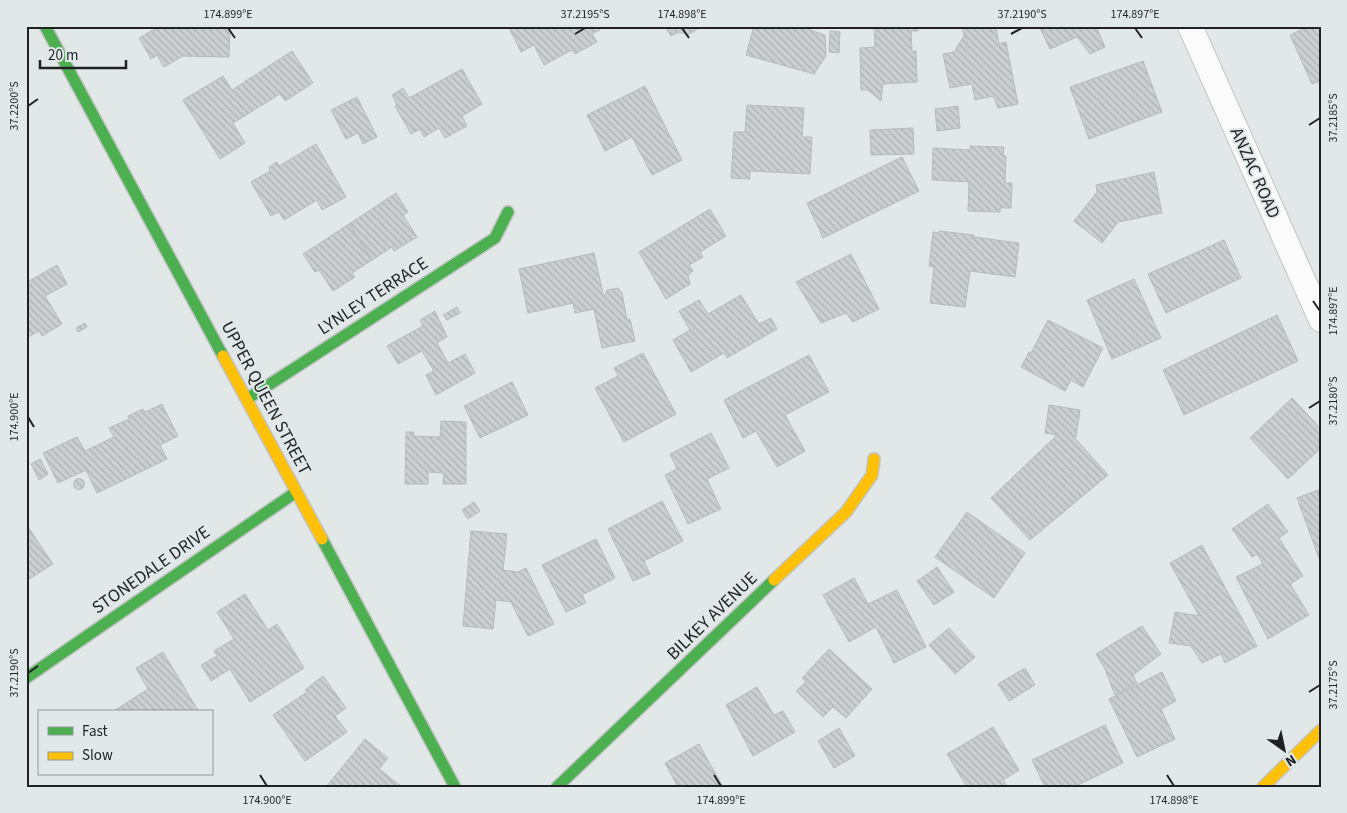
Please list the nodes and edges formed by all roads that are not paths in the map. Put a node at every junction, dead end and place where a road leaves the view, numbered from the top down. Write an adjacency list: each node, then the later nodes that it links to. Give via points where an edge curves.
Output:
1 (46, 26): 5 (street, UPPER QUEEN STREET)
2 (1190, 26): 4 (street, ANZAC ROAD)
3 (508, 212): 5 (street, LYNLEY TERRACE, via 494,238)
4 (1321, 320)
5 (247, 399): 7 (street, UPPER QUEEN STREET)
6 (874, 459): 11 (street, BILKEY AVENUE, via 872,475 846,512)
7 (296, 492): 8 (street, STONEDALE DRIVE); 10 (street, UPPER QUEEN STREET)
8 (26, 678)
9 (1321, 730): 12 (street)
10 (455, 787)
11 (557, 787)
12 (1263, 787)

